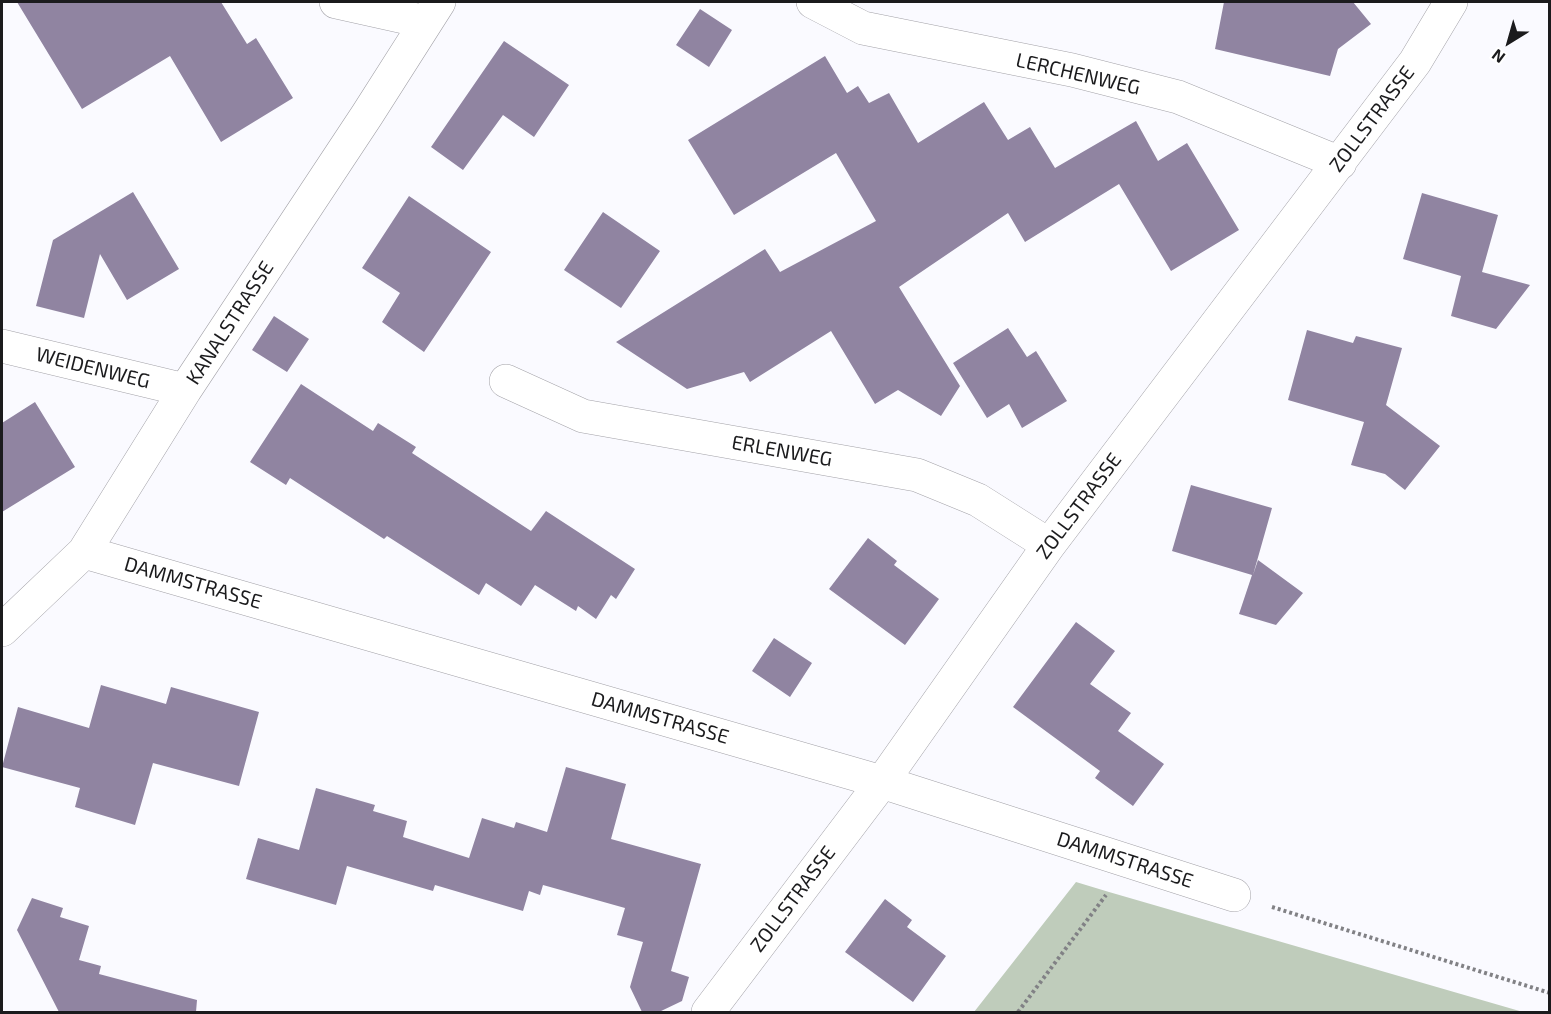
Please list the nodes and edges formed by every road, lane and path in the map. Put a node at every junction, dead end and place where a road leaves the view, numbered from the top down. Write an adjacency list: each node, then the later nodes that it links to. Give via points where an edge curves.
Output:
1 (336, 2): 4 (street)
2 (813, 2): 5 (street, LERCHENWEG, via 863,28 1072,70 1178,97)
3 (1451, 2): 5 (street, ZOLLSTRASSE, via 1415,62)
4 (432, 12): 8 (street, KANALSTRASSE)
5 (1340, 163): 9 (street, ZOLLSTRASSE)
6 (2, 346): 8 (street, WEIDENWEG)
7 (506, 381): 9 (street, ERLENWEG, via 583,416 917,475 978,500)
8 (185, 390): 10 (street, KANALSTRASSE)
9 (1049, 545): 12 (street, ZOLLSTRASSE)
10 (84, 552): 11 (street, KANALSTRASSE); 12 (street, DAMMSTRASSE)
11 (2, 630)
12 (882, 782): 13 (street, DAMMSTRASSE); 16 (street, ZOLLSTRASSE)
13 (1129, 862): 14 (street, DAMMSTRASSE); 17 (path)
14 (1234, 896): 15 (path)
15 (1550, 993)
16 (708, 1012)
17 (1018, 1012)

